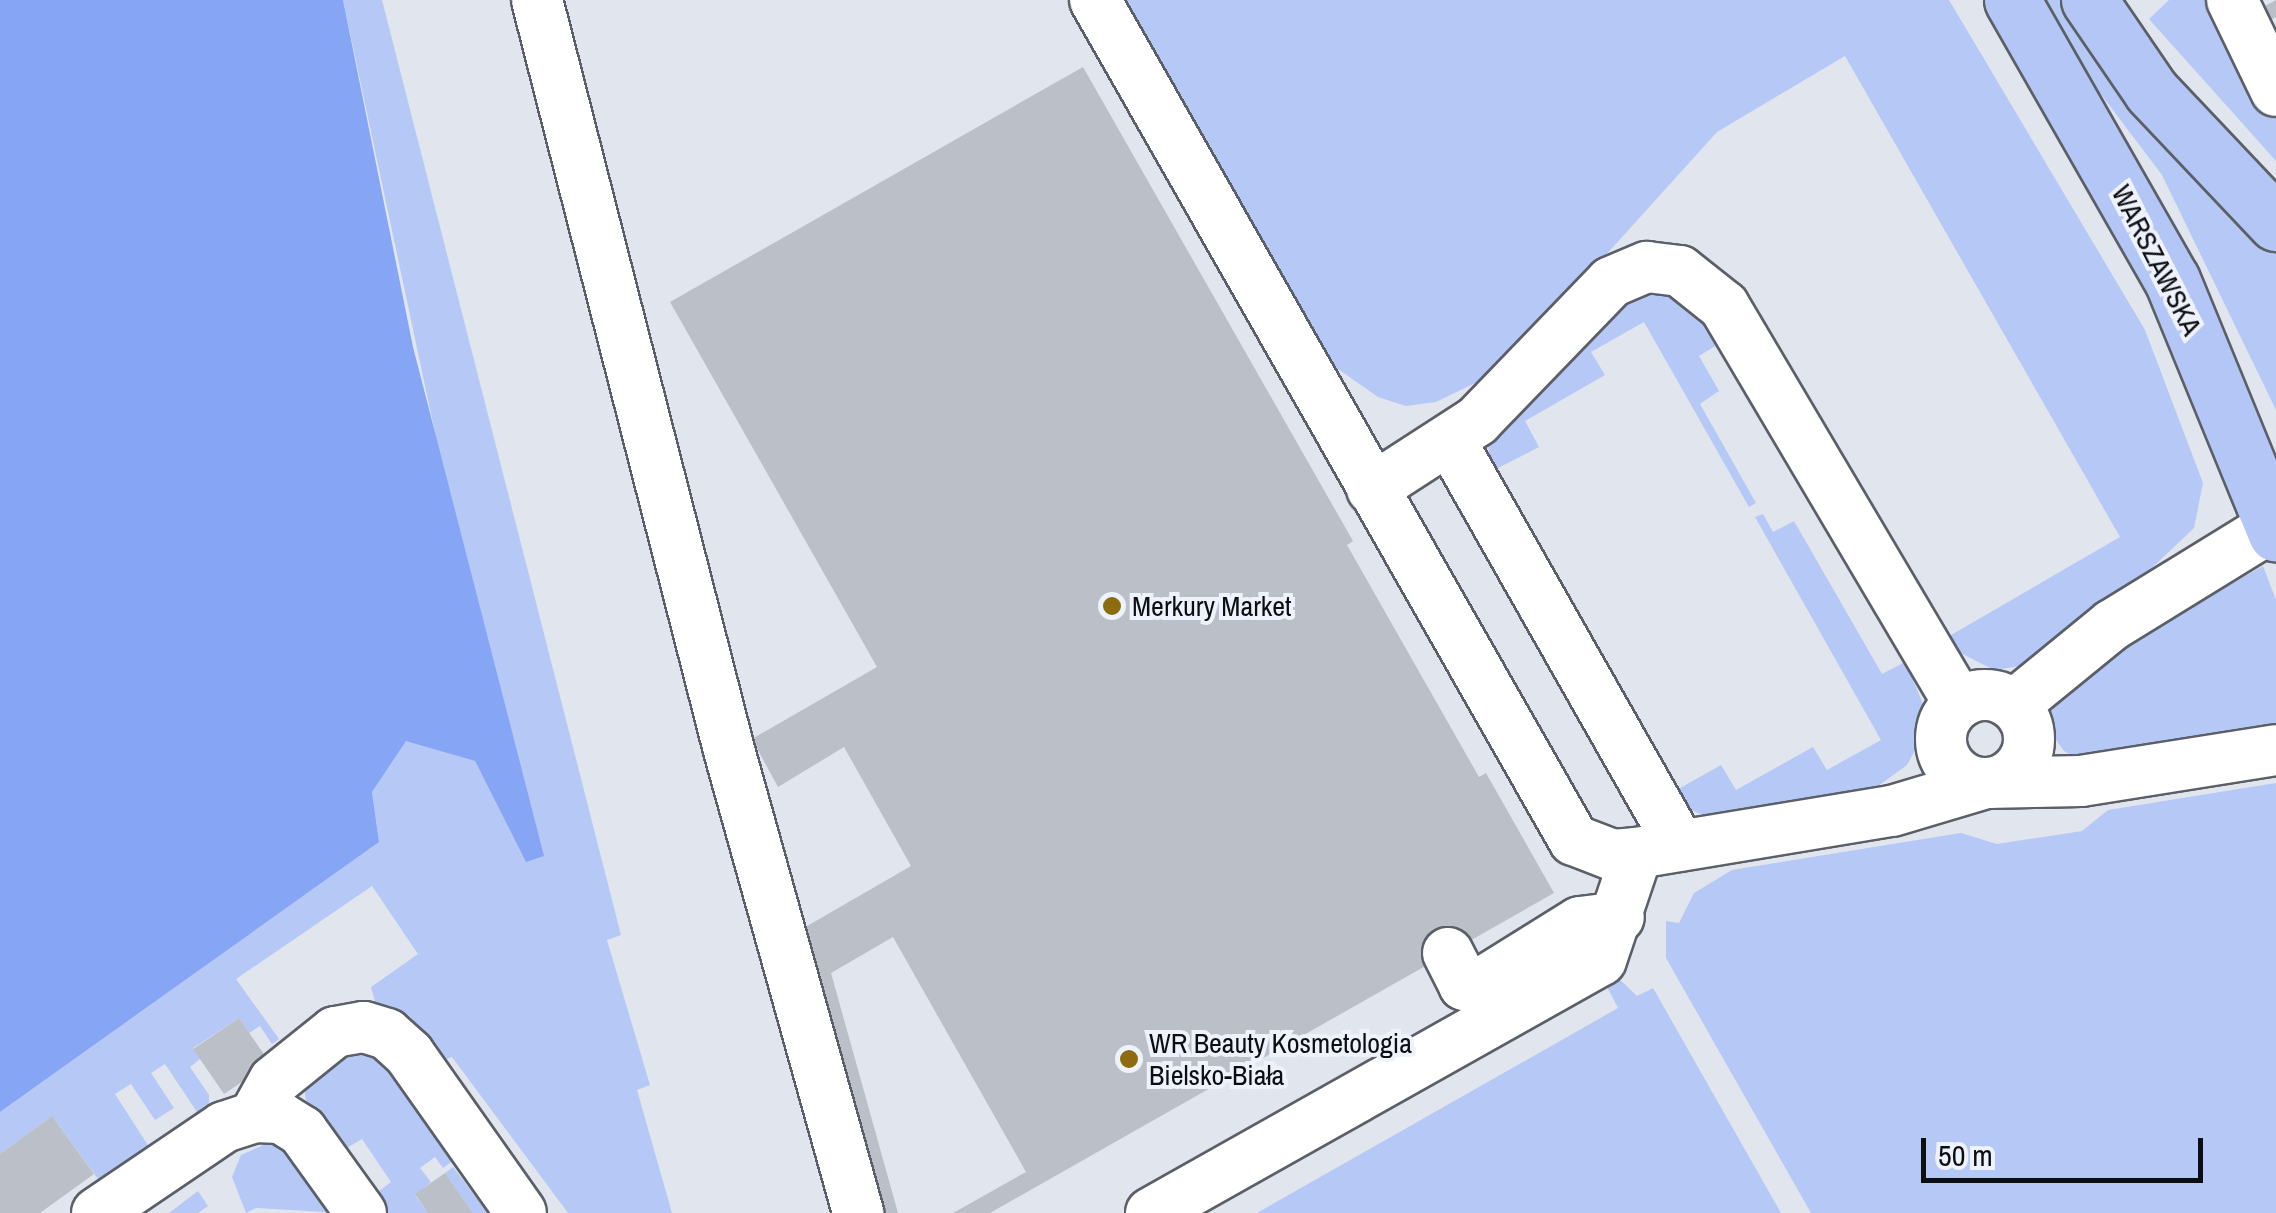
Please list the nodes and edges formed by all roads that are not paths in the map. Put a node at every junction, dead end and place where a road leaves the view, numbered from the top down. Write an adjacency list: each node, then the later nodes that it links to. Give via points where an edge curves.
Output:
1 (537, 0): 22 (street, via 724,732)
2 (1095, 0): 9 (street)
3 (2012, 0): 10 (main road, WARSZAWSKA, via 2172,280)
4 (2089, 0): 7 (main road, via 2151,91)
5 (2232, 0): 6 (street)
6 (2276, 91)
7 (2276, 223)
8 (1451, 442): 9 (street); 11 (street, via 1610,282 1647,268 1680,270 1724,306); 15 (street)
9 (1372, 489): 15 (street, via 1574,840 1613,854)
10 (2275, 528): 12 (street, via 2112,626)
11 (1959, 703): 12 (street, via 1992,695); 14 (street, via 1943,725 1943,753 1959,775)
12 (2014, 705): 14 (street, via 2024,716 2029,746 2014,772)
13 (2276, 750): 14 (street, via 2081,781)
14 (1986, 783): 15 (street, via 1892,811)
15 (1659, 849): 16 (street)
16 (1618, 917): 17 (street, via 1580,922 1477,986 1464,984); 23 (street, via 1601,960)
17 (1448, 953)
18 (254, 1117): 19 (street, via 224,1127); 20 (street, via 281,1118 302,1131); 21 (street, via 285,1069 335,1032 364,1027 388,1034)
19 (97, 1213)
20 (361, 1213)
21 (521, 1213)
22 (858, 1213)
23 (1151, 1213)

